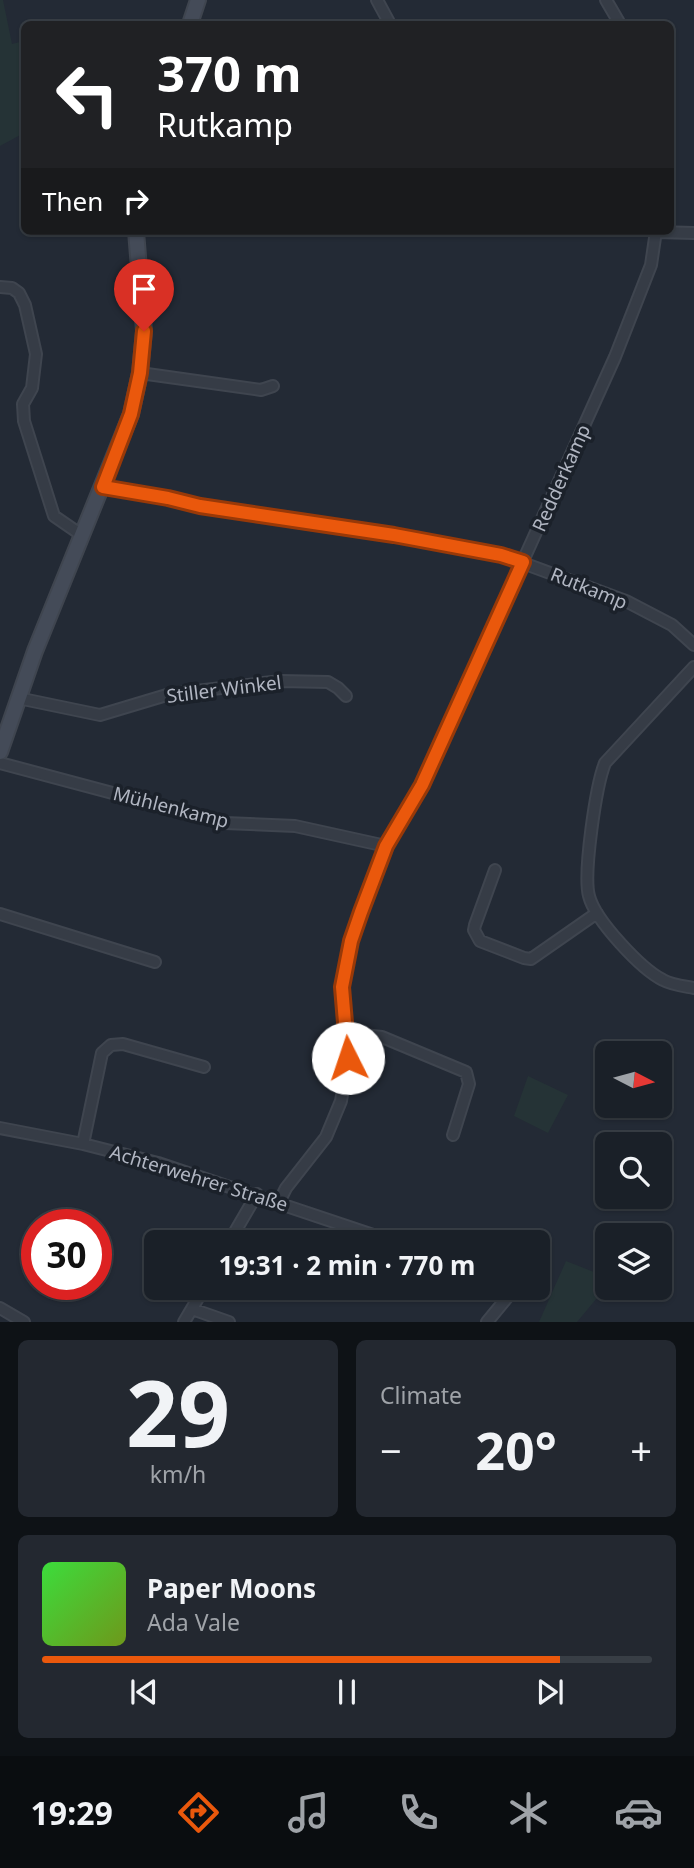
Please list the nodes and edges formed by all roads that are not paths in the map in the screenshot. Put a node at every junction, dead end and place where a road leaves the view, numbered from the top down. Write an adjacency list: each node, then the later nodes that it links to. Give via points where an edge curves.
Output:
1 (198, 0): 4 (street)
2 (377, 0): 5 (street)
3 (606, 0): 6 (street)
4 (192, 21)
5 (388, 21)
6 (618, 21)
7 (674, 232): 8 (street)
8 (694, 233)
9 (136, 235): 12 (street, via 144,331)
10 (656, 235): 16 (street, Redderkamp, via 642,291)
11 (0, 287): 15 (street, via 19,293 25,305 36,354 23,421 54,516)
12 (140, 373): 13 (street, via 261,390); 14 (street, via 131,414)
13 (273, 386)
14 (103, 487): 15 (street); 16 (street, Rutkamp, via 394,535)
15 (83, 536): 20 (street)
16 (523, 562): 17 (street, Rutkamp, via 626,601 671,625); 23 (street, Redderkamp, via 427,775)
17 (694, 645)
18 (694, 667): 25 (street, via 618,748 602,772 587,879)
19 (346, 696): 20 (street, Stiller Winkel, via 328,682 281,681 170,694 100,715)
20 (18, 698): 21 (street)
21 (0, 751)
22 (0, 763): 23 (street, Mühlenkamp, via 225,823 295,826)
23 (386, 846): 29 (street, Redderkamp, via 351,941 342,987)
24 (495, 870): 25 (street, via 475,925 480,941 531,958)
25 (597, 913): 28 (street, via 645,970 666,982)
26 (0, 914): 27 (street)
27 (155, 962)
28 (694, 988)
29 (346, 1033): 32 (street, via 382,1037 466,1072 469,1084); 35 (street, Redderkamp, via 345,1085 335,1120)
30 (204, 1067): 33 (street, via 122,1044 111,1045 102,1053)
31 (0, 1128): 33 (street, Achterwehrer Straße)
32 (453, 1135)
33 (83, 1144): 34 (street, Achterwehrer Straße)
34 (257, 1194): 35 (street, Achterwehrer Straße); 36 (street)
35 (279, 1202): 37 (street, Achterwehrer Straße)
36 (236, 1230)
37 (360, 1230)
38 (197, 1300): 41 (street)
39 (505, 1300): 45 (street)
40 (0, 1308): 42 (street)
41 (192, 1309): 43 (street); 44 (street)
42 (24, 1322)
43 (184, 1322)
44 (229, 1322)
45 (487, 1322)

